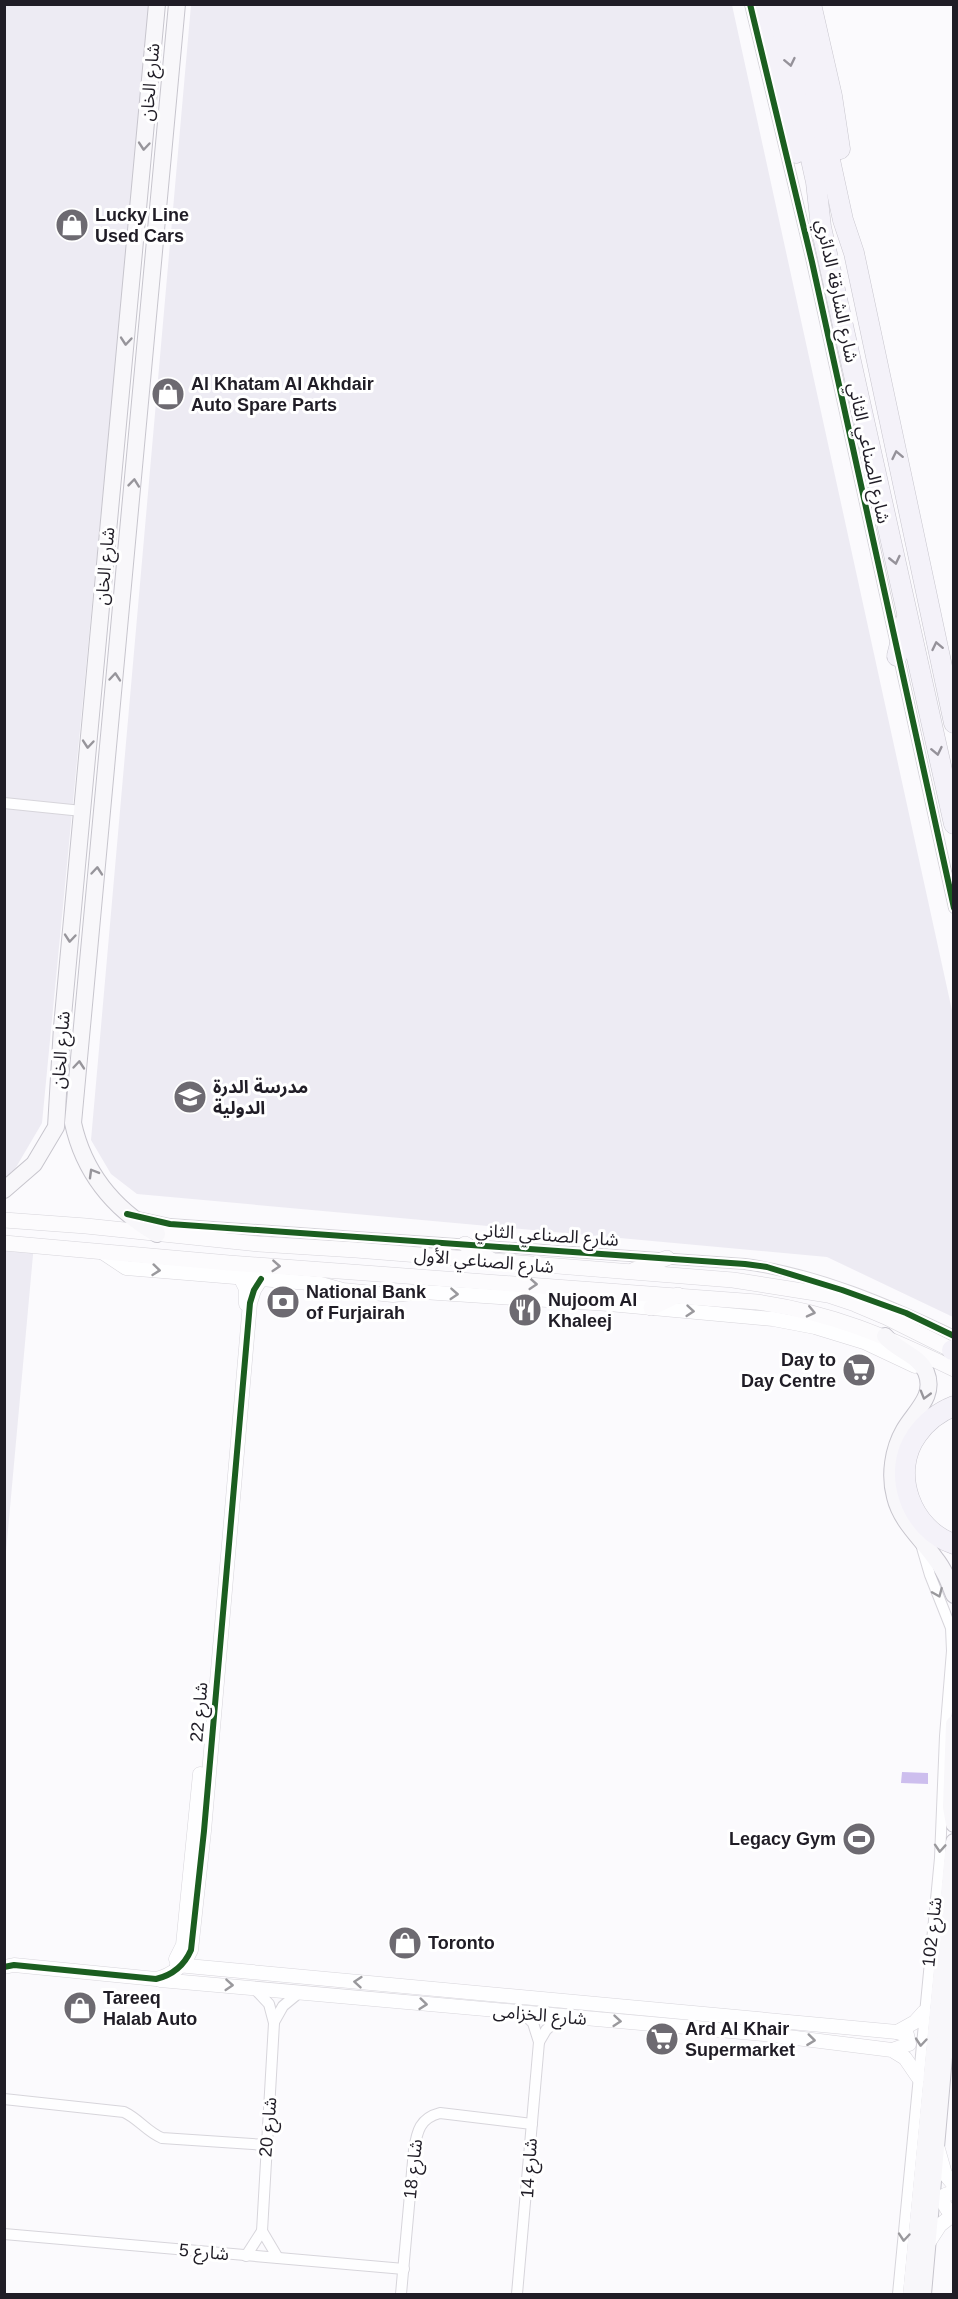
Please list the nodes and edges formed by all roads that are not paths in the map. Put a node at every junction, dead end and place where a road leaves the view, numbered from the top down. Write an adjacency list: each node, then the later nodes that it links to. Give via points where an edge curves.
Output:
1 (157, 4): 14 (main road, شارع الخان, one-way to 14)
2 (177, 4): 18 (main road, شارع الخان, one-way to 2, via 90,1170 73,1123)
3 (750, 4): 11 (street, شارع الصناعي الثاني, via 812,262)
4 (760, 4): 8 (highway, via 801,171)
5 (777, 4): 8 (highway, شارع الشارقة الدائري, one-way to 8, via 816,182)
6 (796, 4): 9 (highway, شارع الشارقة الدائري, via 843,220)
7 (811, 4): 9 (highway, via 854,220)
8 (821, 227): 10 (highway, شارع الشارقة الدائري, one-way to 10)
9 (854, 253): 12 (highway, شارع الشارقة الدائري, one-way to 9)
10 (907, 614): 11 (highway); 15 (highway, شارع الشارقة الدائري, one-way to 15)
11 (897, 656): 16 (street, شارع الصناعي الثاني)
12 (954, 723)
13 (4, 803): 14 (street)
14 (82, 811): 17 (main road, شارع الخان, one-way to 17, via 56,1127 34,1164)
15 (954, 824)
16 (954, 908)
17 (4, 1190)
18 (127, 1214): 20 (main road); 21 (street, شارع الصناعي الثاني, via 170,1224)
19 (4, 1220): 20 (main road, شارع الصناعي الأول)
20 (157, 1234): 24 (main road, شارع الصناعي الأول)
21 (377, 1238): 23 (street, شارع الصناعي الثاني); 24 (main road)
22 (4, 1243): 25 (main road, شارع الصناعي الأول)
23 (465, 1244): 26 (street, شارع الصناعي الثاني); 27 (main road)
24 (356, 1250): 27 (main road, شارع الصناعي الأول)
25 (102, 1252): 28 (main road, شارع الصناعي الأول); 30 (street, one-way to 30, via 126,1268)
26 (667, 1258): 29 (main road); 32 (street, شارع الصناعي الثاني, via 767,1267)
27 (493, 1262): 29 (main road, شارع الصناعي الأول)
28 (229, 1263): 30 (main road); 33 (main road, شارع الصناعي الأول, one-way to 33)
29 (627, 1273): 34 (main road, شارع الصناعي الأول, via 742,1281 828,1295)
30 (240, 1277): 31 (street); 50 (street, شارع 22, via 247,1298 183,1945)
31 (261, 1279): 36 (street, one-way to 36, via 393,1295 423,1292); 50 (street, شارع 22, via 250,1303 192,1944)
32 (842, 1290): 34 (main road); 39 (street, شارع الصناعي الثاني, via 906,1313)
33 (678, 1295): 35 (main road, شارع الصناعي الأول); 36 (main road)
34 (855, 1304): 39 (main road, شارع الصناعي الأول)
35 (782, 1306): 37 (main road); 38 (main road, شارع الصناعي الأول, one-way to 38)
36 (651, 1308): 37 (street, one-way to 37)
37 (794, 1322): 40 (street, via 864,1342)
38 (885, 1336): 39 (main road, شارع الصناعي الأول); 40 (main road)
39 (953, 1351)
40 (925, 1371): 42 (main road, one-way to 42, via 927,1396 901,1436 892,1468 899,1510)
41 (954, 1406): 43 (highway, via 938,1414 916,1436 909,1450 906,1483 909,1498 923,1523)
42 (919, 1538): 44 (main road, via 940,1564); 56 (street, شارع 102, one-way to 56, via 952,1639 940,1858)
43 (954, 1544)
44 (954, 1595)
45 (954, 1724): 46 (main road)
46 (954, 1824)
47 (954, 1842): 52 (main road, شارع 102)
48 (954, 1953): 64 (main road, شارع 102)
49 (4, 1961): 50 (street, via 151,1972)
50 (177, 1964): 53 (street, via 168,1976); 59 (street, شارع الخزامى, one-way to 50)
51 (4, 1967): 53 (street)
52 (940, 1974): 56 (main road); 84 (main road, شارع 102)
53 (149, 1980): 54 (street, شارع الخزامى, one-way to 54)
54 (254, 1987): 55 (street, شارع الخزامى); 60 (street, شارع 20, via 269,2004)
55 (300, 1992): 57 (street, شارع الخزامى, one-way to 57); 60 (street, via 283,2006)
56 (924, 2012): 62 (street); 66 (street, شارع 102, one-way to 66)
57 (524, 2014): 58 (street, شارع الخزامى); 63 (street, via 533,2023)
58 (562, 2016): 61 (street, شارع الخزامى, one-way to 61); 63 (street, via 550,2025)
59 (771, 2021): 61 (street, via 767,2031); 62 (street, شارع الخزامى)
60 (274, 2023): 70 (street, شارع 20)
61 (717, 2031): 65 (street, شارع الخزامى, one-way to 65)
62 (897, 2032): 65 (street, via 909,2037 909,2044)
63 (539, 2042): 69 (street, شارع 14)
64 (950, 2047): 67 (main road, شارع 102)
65 (892, 2050): 66 (street, via 905,2058)
66 (918, 2077): 83 (street, شارع 102, one-way to 83)
67 (948, 2077): 71 (main road, شارع 102)
68 (4, 2099): 70 (street, via 124,2112 162,2138)
69 (532, 2124): 80 (street, شارع 18, via 440,2113 424,2120 416,2136); 82 (street, شارع 14)
70 (266, 2145): 75 (street, شارع 20)
71 (937, 2147): 72 (street, via 945,2174); 77 (main road, شارع 102)
72 (954, 2185)
73 (954, 2192): 74 (street, via 945,2195 943,2202)
74 (954, 2213): 77 (street, via 940,2224)
75 (262, 2231): 78 (street, شارع 20); 79 (street)
76 (4, 2234): 78 (street, شارع 5)
77 (928, 2244): 85 (main road, شارع 102)
78 (246, 2256): 79 (street, شارع 5)
79 (278, 2258): 80 (street, شارع 5)
80 (404, 2269): 81 (street, شارع 18)
81 (401, 2295)
82 (517, 2295)
83 (898, 2295)
84 (911, 2295)
85 (923, 2295)

